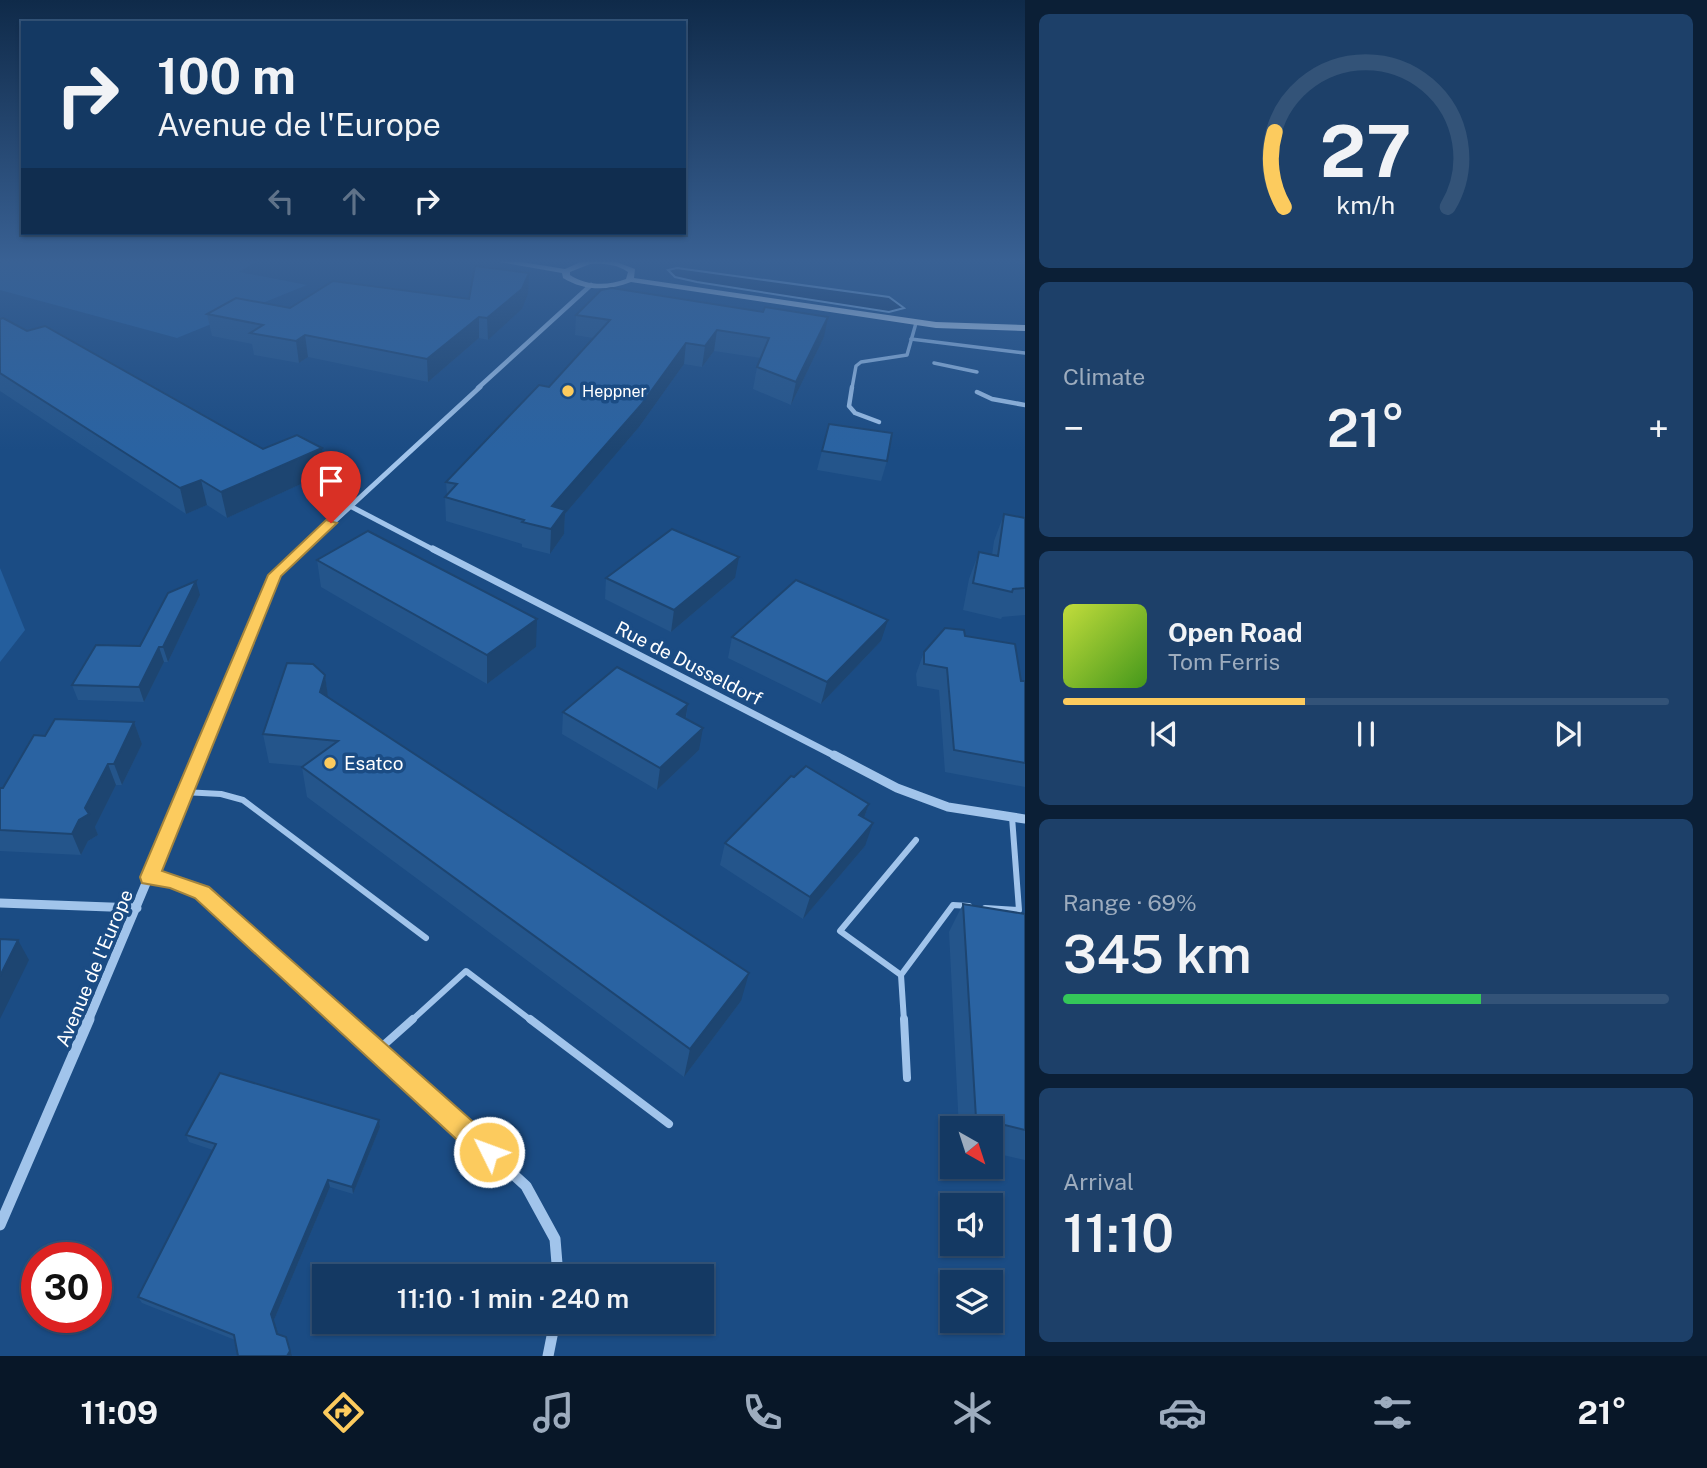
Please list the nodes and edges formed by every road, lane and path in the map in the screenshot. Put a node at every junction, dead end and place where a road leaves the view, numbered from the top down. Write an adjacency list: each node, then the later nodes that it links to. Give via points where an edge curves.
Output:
1 (549, 323): 12 (street, Avenue de l'Europe)
2 (916, 323): 5 (lane)
3 (921, 323): 4 (main road)
4 (1024, 327)
5 (911, 339): 6 (lane); 11 (lane, via 907,355 871,359 856,366 849,406)
6 (1024, 354)
7 (934, 363): 8 (lane)
8 (977, 372)
9 (977, 392): 10 (lane)
10 (1023, 404)
11 (878, 422)
12 (349, 506): 13 (street, Avenue de l'Europe, via 275,575); 14 (street, Rue de Dusseldorf, via 897,788 948,807)
13 (183, 792): 19 (street, Avenue de l'Europe); 22 (lane, via 243,800)
14 (1012, 817): 15 (street, Rue de Dusseldorf); 17 (lane)
15 (1024, 819)
16 (916, 840): 23 (lane, via 840,931)
17 (1015, 865): 18 (lane); 23 (lane, via 1018,910 953,905)
18 (1024, 867)
19 (149, 877): 21 (street, Avenue de l'Europe); 24 (street, via 202,892)
20 (0, 903): 21 (street)
21 (137, 908): 27 (street, Avenue de l'Europe)
22 (426, 938)
23 (901, 975): 25 (lane)
24 (377, 1051): 26 (lane, via 466,971); 28 (street, via 526,1186 555,1239)
25 (907, 1078)
26 (669, 1124)
27 (0, 1225)
28 (557, 1264)
29 (552, 1334): 30 (street)
30 (548, 1356)

